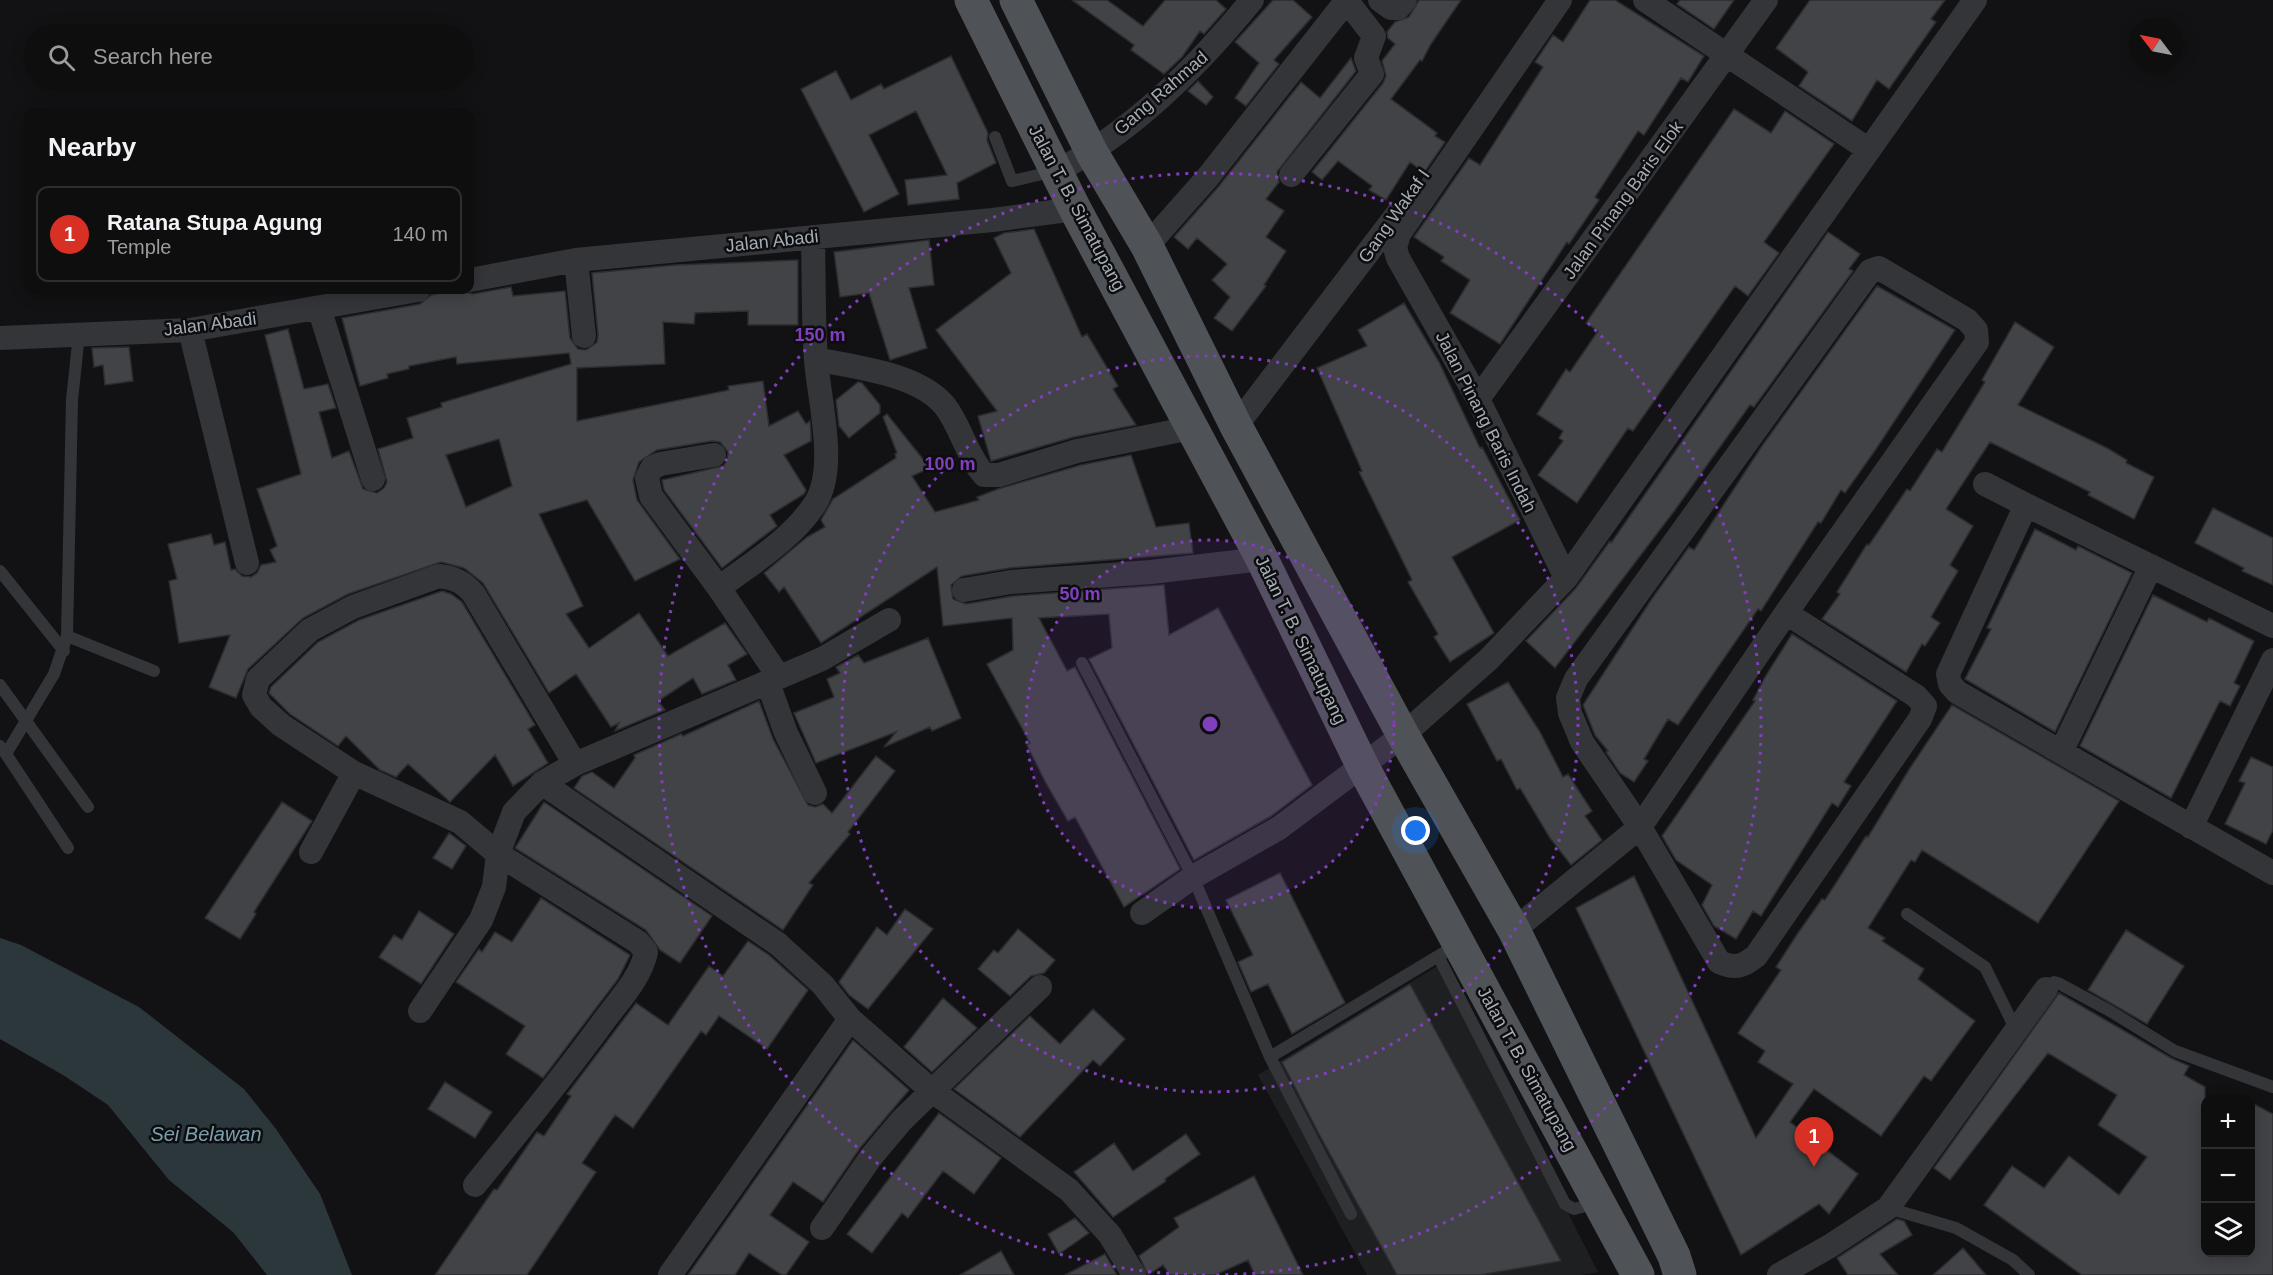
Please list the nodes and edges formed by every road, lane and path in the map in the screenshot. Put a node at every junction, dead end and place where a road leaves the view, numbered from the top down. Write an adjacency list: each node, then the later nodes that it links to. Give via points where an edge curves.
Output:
1 (971, 0): 16 (main road, Jalan T. B. Simatupang)
2 (1016, 0): 15 (main road)
3 (1252, 0): 15 (street, Gang Rahmad, via 1204,57)
4 (1347, 0): 17 (street, via 1374,36 1366,58 1372,74); 20 (street, via 1208,177)
5 (1380, 0): 6 (street, via 1391,8 1398,8)
6 (1405, 0)
7 (1542, 0): 31 (street, Gang Wakaf I, via 1385,232)
8 (1560, 0): 30 (street, Jalan Pinang Baris Indah, via 1399,234 1395,248)
9 (1646, 0): 12 (street)
10 (1766, 0): 12 (street, Jalan Pinang Baris Elok)
11 (1975, 0): 14 (street)
12 (1728, 54): 14 (street); 30 (street, Jalan Pinang Baris Elok)
13 (995, 137): 16 (lane, via 1012,181)
14 (1869, 150): 41 (street)
15 (1092, 153): 16 (street, Gang Rahmad); 20 (main road)
16 (1057, 171): 18 (main road, Jalan T. B. Simatupang)
17 (1291, 175)
18 (1076, 208): 19 (street, Jalan Abadi); 32 (main road, Jalan T. B. Simatupang)
19 (813, 237): 21 (street, Jalan Abadi); 29 (street)
20 (1147, 246): 31 (main road)
21 (576, 260): 22 (street, Jalan Abadi); 27 (street)
22 (474, 279)
23 (396, 294): 24 (street, Jalan Abadi)
24 (319, 308): 25 (street, Jalan Abadi); 34 (street)
25 (190, 330): 26 (street, Jalan Abadi); 38 (street)
26 (79, 334): 28 (street, Jalan Abadi); 47 (lane, via 72,411)
27 (584, 336)
28 (0, 338)
29 (816, 359): 32 (street, via 910,381 928,390 946,407 972,462 984,475 999,476 1077,451); 42 (street, via 826,454 816,502 795,530)
30 (1478, 399): 41 (street, Jalan Pinang Baris Indah)
31 (1236, 426): 55 (main road)
32 (1191, 428): 37 (main road, Jalan T. B. Simatupang)
33 (714, 455): 42 (street, via 652,468 647,486)
34 (373, 479)
35 (1985, 484): 36 (street)
36 (2026, 505): 39 (street); 57 (street, via 1948,674 1950,684 1958,692)
37 (1262, 559): 43 (street, via 1011,582); 59 (main road, Jalan T. B. Simatupang)
38 (247, 563)
39 (2151, 566): 46 (street); 57 (street)
40 (0, 571): 48 (lane)
41 (1566, 578): 55 (street, via 1489,659)
42 (719, 588): 52 (street)
43 (964, 590)
44 (1786, 613): 64 (street); 64 (street, via 1916,696 1925,706 1756,956 1744,966 1733,968 1719,962); 64 (street, via 1977,342 1976,330 1967,320 1879,268 1870,271 1576,679 1568,698 1582,742)
45 (890, 620): 52 (street, via 822,659)
46 (2273, 626)
47 (67, 636): 48 (lane); 51 (lane)
48 (64, 651): 54 (lane)
49 (2273, 660): 65 (street)
50 (1082, 663): 70 (lane)
51 (154, 671)
52 (773, 680): 58 (street); 62 (street, via 786,734)
53 (0, 685): 54 (lane)
54 (26, 721): 56 (lane); 63 (lane)
55 (1403, 735): 59 (street); 73 (main road)
56 (3, 750): 66 (lane)
57 (2061, 752): 65 (street)
58 (575, 764): 60 (street, via 473,593 463,582 439,576 353,607 310,630 258,679 254,695 261,707 281,725); 61 (street)
59 (1363, 767): 70 (street, via 1279,828); 74 (main road, Jalan T. B. Simatupang)
60 (354, 773): 67 (street); 68 (street, via 460,822)
61 (542, 783): 68 (street, via 514,812); 78 (street, via 778,944 823,985)
62 (815, 792)
63 (88, 807)
64 (1640, 827): 73 (street)
65 (2191, 827): 69 (street)
66 (68, 848)
67 (311, 852)
68 (498, 854): 77 (street, via 494,887 481,920); 83 (street, via 638,942 646,952 634,980 564,1076)
69 (2273, 873)
70 (1193, 877): 71 (street); 80 (lane)
71 (1142, 913)
72 (1907, 914): 79 (lane, via 1985,967)
73 (1514, 930): 90 (main road, via 1669,1245)
74 (1449, 951): 80 (lane); 89 (main road, Jalan T. B. Simatupang, via 1550,1141 1599,1202)
75 (1040, 987): 82 (street)
76 (2046, 988): 79 (street); 81 (lane, via 2054,982 2060,984 2175,1051)
77 (420, 1011)
78 (850, 1019): 82 (street); 87 (street)
79 (2015, 1028): 84 (street)
80 (1270, 1057): 85 (lane)
81 (2273, 1088)
82 (931, 1090): 86 (street, via 871,1157); 88 (street, via 1069,1190 1110,1235)
83 (475, 1185)
84 (1888, 1208): 91 (street); 92 (lane, via 1956,1228 2013,1260)
85 (1351, 1214)
86 (822, 1228)
87 (670, 1275)
88 (1134, 1275)
89 (1638, 1275)
90 (1680, 1275)
91 (1779, 1275)
92 (2029, 1275)

